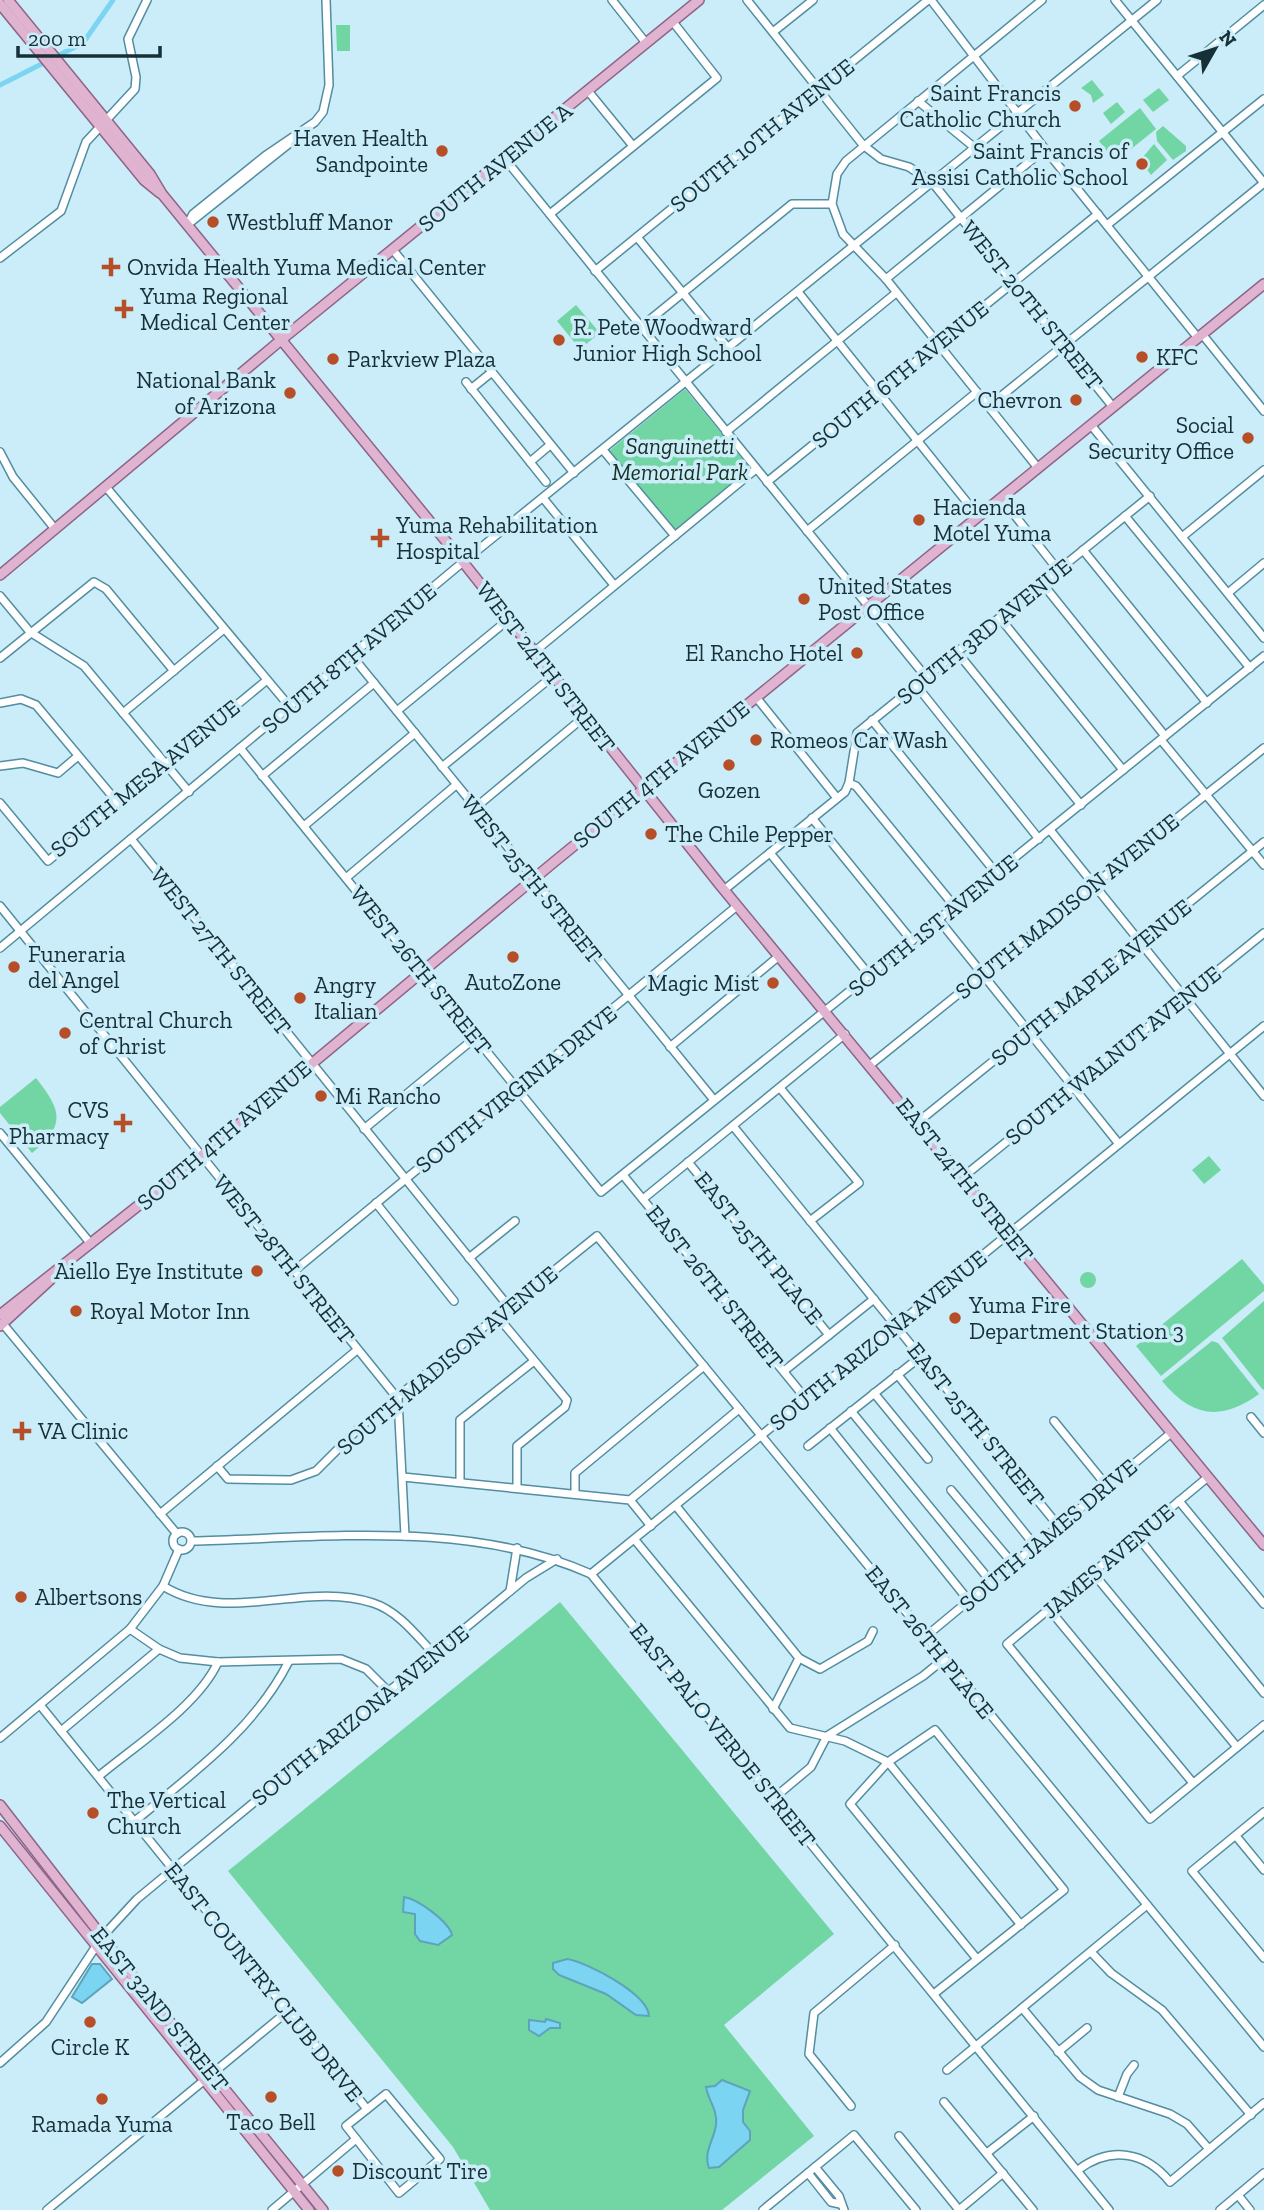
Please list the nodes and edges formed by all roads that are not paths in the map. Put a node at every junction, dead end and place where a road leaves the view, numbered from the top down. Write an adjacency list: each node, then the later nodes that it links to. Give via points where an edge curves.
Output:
1 (147, 0): 25 (street, via 128,39 135,89)
2 (326, 0): 38 (street, via 329,85 323,112 201,208)
3 (612, 0): 16 (street)
4 (698, 0): 14 (main road, SOUTH AVENUE A)
5 (747, 0): 15 (street, WEST 20TH STREET)
6 (813, 0): 15 (street)
7 (929, 0): 18 (street); 20 (street, SOUTH 10TH AVENUE)
8 (1042, 0): 18 (street)
9 (1115, 0): 13 (street)
10 (1157, 0): 13 (street, SOUTH 8TH AVENUE)
11 (1264, 5): 19 (street)
12 (3, 7): 17 (main road, WEST 24TH STREET); 17 (main road, WEST 24TH STREET, via 34,33)
13 (1131, 20): 19 (street); 24 (street, SOUTH 8TH AVENUE)
14 (673, 22): 16 (main road, SOUTH AVENUE A); 28 (street, via 718,78)
15 (773, 32): 20 (street, WEST 20TH STREET)
16 (646, 43): 21 (main road, SOUTH AVENUE A)
17 (46, 53): 25 (main road, WEST 24TH STREET)
18 (975, 54): 23 (street); 24 (street)
19 (1177, 76): 26 (street)
20 (818, 89): 27 (street, WEST 20TH STREET); 40 (street, SOUTH 10TH AVENUE)
21 (588, 91): 28 (street); 31 (main road, SOUTH AVENUE A)
22 (1264, 99): 26 (street)
23 (918, 102): 27 (street); 29 (street)
24 (1017, 113): 29 (street, SOUTH 8TH AVENUE); 30 (street)
25 (103, 124): 38 (main road, WEST 24TH STREET, via 144,180); 43 (street, via 86,142 61,211)
26 (1223, 133): 33 (street); 39 (street)
27 (863, 145): 32 (street, WEST 20TH STREET, via 881,159 915,170); 34 (street, via 837,174)
28 (633, 146): 35 (street)
29 (975, 148): 32 (street, SOUTH 8TH AVENUE)
30 (1045, 149): 36 (street); 37 (street)
31 (505, 159): 35 (street); 42 (main road, SOUTH AVENUE A)
32 (932, 182): 37 (street, WEST 20TH STREET); 41 (street, SOUTH 8TH AVENUE)
33 (1264, 183): 45 (street)
34 (832, 204): 41 (street, via 843,234); 49 (street, via 792,204)
35 (550, 214): 44 (street)
36 (1098, 214): 39 (street); 47 (street, SOUTH 6TH AVENUE)
37 (961, 218): 46 (street); 47 (street, WEST 20TH STREET)
38 (187, 225): 54 (main road, WEST 24TH STREET)
39 (1107, 225): 45 (street)
40 (638, 237): 44 (street, SOUTH 10TH AVENUE); 49 (street)
41 (856, 244): 46 (street); 50 (street, SOUTH 8TH AVENUE)
42 (393, 250): 54 (main road, SOUTH AVENUE A); 59 (street)
43 (0, 258)
44 (595, 271): 52 (street)
45 (1149, 276): 53 (street); 57 (street)
46 (886, 279): 51 (street)
47 (1013, 283): 56 (street, SOUTH 6TH AVENUE); 57 (street, WEST 20TH STREET)
48 (1264, 285): 53 (main road, SOUTH 4TH AVENUE)
49 (683, 292): 52 (street); 58 (street)
50 (798, 292): 55 (street); 58 (street, SOUTH 8TH AVENUE)
51 (896, 293): 55 (street); 56 (street)
52 (641, 327): 60 (street)
53 (1200, 336): 64 (main road, SOUTH 4TH AVENUE); 65 (street)
54 (281, 340): 79 (main road, SOUTH AVENUE A); 90 (main road, WEST 24TH STREET)
55 (837, 341): 61 (street); 67 (street)
56 (938, 343): 61 (street, SOUTH 6TH AVENUE); 62 (street)
57 (1064, 344): 63 (street); 64 (street, WEST 20TH STREET)
58 (728, 348): 60 (street, SOUTH 8TH AVENUE)
59 (492, 373): 69 (street); 72 (street, via 469,386)
60 (686, 383): 67 (street); 70 (street, SOUTH 8TH AVENUE)
61 (878, 391): 68 (street); 78 (street, SOUTH 6TH AVENUE)
62 (977, 392): 63 (street); 68 (street)
63 (989, 406): 73 (street)
64 (1113, 407): 66 (main road, SOUTH 4TH AVENUE)
65 (1264, 411)
66 (1091, 425): 73 (main road, SOUTH 4TH AVENUE); 80 (street, WEST 20TH STREET)
67 (726, 432): 74 (street)
68 (918, 440): 83 (street); 86 (street)
69 (550, 445): 72 (street); 76 (street)
70 (603, 450): 76 (street, SOUTH 8TH AVENUE); 87 (street)
71 (0, 452): 85 (street, via 13,477)
72 (530, 462): 77 (street)
73 (1038, 468): 82 (main road, SOUTH 4TH AVENUE)
74 (756, 469): 78 (street); 87 (street)
75 (1264, 470): 88 (street)
76 (574, 473): 81 (street, SOUTH 8TH AVENUE)
77 (546, 482)
78 (767, 482): 86 (street)
79 (106, 487): 85 (main road, SOUTH AVENUE A); 101 (street)
80 (1150, 496): 84 (street, SOUTH 3RD AVENUE); 88 (street, WEST 20TH STREET)
81 (543, 498): 90 (street, SOUTH 8TH AVENUE); 95 (street)
82 (1001, 498): 83 (main road, SOUTH 4TH AVENUE); 92 (street)
83 (978, 516): 98 (main road, SOUTH 4TH AVENUE)
84 (1125, 516): 89 (street, SOUTH 3RD AVENUE); 109 (street)
85 (55, 529): 93 (main road, SOUTH AVENUE A)
86 (807, 531): 98 (street)
87 (675, 536): 95 (street)
88 (1182, 537): 96 (street, WEST 20TH STREET)
89 (1083, 550): 92 (street, SOUTH 3RD AVENUE); 118 (street)
90 (463, 562): 100 (main road, WEST 24TH STREET); 106 (street, SOUTH 8TH AVENUE)
91 (1264, 563): 96 (street)
92 (1058, 570): 94 (street, SOUTH 3RD AVENUE)
93 (0, 575)
94 (1042, 583): 99 (street, SOUTH 3RD AVENUE); 125 (street)
95 (614, 585): 104 (street)
96 (1228, 593): 103 (street, WEST 20TH STREET)
97 (0, 596): 102 (street)
98 (868, 606): 112 (street); 116 (main road, SOUTH 4TH AVENUE)
99 (1000, 618): 105 (street, SOUTH 3RD AVENUE); 132 (street)
100 (509, 619): 104 (main road, WEST 24TH STREET); 120 (street)
101 (224, 629): 110 (street); 113 (street)
102 (30, 632): 108 (street); 110 (street, via 86,585 100,583); 121 (street, via 84,666)
103 (1264, 638)
104 (534, 652): 111 (main road, WEST 24TH STREET)
105 (957, 652): 112 (street, SOUTH 3RD AVENUE); 142 (street)
106 (352, 656): 114 (street, WEST 25TH STREET); 119 (street, SOUTH 8TH AVENUE)
107 (1264, 656): 109 (street, SOUTH 1ST AVENUE)
108 (0, 658)
109 (1250, 668): 118 (street, SOUTH 1ST AVENUE)
110 (174, 671): 121 (street)
111 (553, 676): 122 (main road, WEST 24TH STREET); 131 (street)
112 (926, 677): 115 (street, SOUTH 3RD AVENUE)
113 (267, 680): 119 (street); 129 (street, SOUTH MESA AVENUE)
114 (374, 683): 120 (street, WEST 25TH STREET); 133 (street)
115 (916, 685): 123 (street, SOUTH 3RD AVENUE); 148 (street)
116 (756, 697): 136 (main road, SOUTH 4TH AVENUE); 139 (street)
117 (0, 703): 128 (street, via 21,699 36,705)
118 (1206, 703): 125 (street, SOUTH 1ST AVENUE)
119 (290, 707): 126 (street, SOUTH 8TH AVENUE)
120 (397, 712): 124 (street, WEST 25TH STREET)
121 (123, 713): 129 (street)
122 (584, 717): 136 (main road, WEST 24TH STREET); 143 (street)
123 (872, 720): 134 (street, SOUTH 3RD AVENUE, via 855,736); 153 (street)
124 (415, 733): 131 (street, WEST 25TH STREET); 145 (street)
125 (1163, 738): 132 (street, SOUTH 1ST AVENUE); 138 (street)
126 (240, 748): 133 (street, WEST 26TH STREET); 137 (street, SOUTH 8TH AVENUE)
127 (1264, 748): 138 (street, SOUTH MADISON AVENUE)
128 (78, 756): 130 (street, via 58,773 23,763); 141 (street)
129 (166, 764): 137 (street); 141 (street, SOUTH MESA AVENUE)
130 (0, 766)
131 (442, 768): 135 (street, WEST 25TH STREET)
132 (1123, 770): 142 (street, SOUTH 1ST AVENUE)
133 (262, 776): 145 (street, WEST 26TH STREET)
134 (849, 783): 139 (street); 160 (street)
135 (456, 785): 143 (street, WEST 25TH STREET); 154 (street)
136 (643, 790): 155 (main road, SOUTH 4TH AVENUE); 157 (main road, WEST 24TH STREET)
137 (188, 792): 147 (street, SOUTH 8TH AVENUE)
138 (1206, 794): 150 (street); 156 (street, SOUTH MADISON AVENUE)
139 (838, 798): 144 (street)
140 (0, 803): 141 (street, SOUTH MESA AVENUE, via 48,861)
141 (118, 803)
142 (1081, 804): 146 (street, SOUTH 1ST AVENUE)
143 (475, 808): 155 (street, WEST 25TH STREET)
144 (812, 818): 151 (street); 164 (street)
145 (303, 826): 154 (street, WEST 26TH STREET)
146 (1050, 830): 148 (street, SOUTH 1ST AVENUE); 156 (street)
147 (131, 839): 162 (street, SOUTH 8TH AVENUE); 180 (street, WEST 27TH STREET)
148 (1039, 839): 153 (street, SOUTH 1ST AVENUE)
149 (1264, 842): 150 (street, SOUTH MAPLE AVENUE)
150 (1252, 851): 152 (street); 165 (street, SOUTH MAPLE AVENUE)
151 (769, 853): 157 (street); 170 (street)
152 (1264, 865)
153 (996, 873): 160 (street, SOUTH 1ST AVENUE)
154 (346, 878): 168 (street, WEST 26TH STREET)
155 (532, 880): 168 (main road, SOUTH 4TH AVENUE); 171 (street, WEST 25TH STREET)
156 (1094, 884): 165 (street); 169 (street, SOUTH MADISON AVENUE)
157 (724, 890): 159 (main road, WEST 24TH STREET)
158 (0, 906): 162 (street, WEST 28TH STREET)
159 (737, 906): 167 (main road, WEST 24TH STREET); 171 (street, SOUTH VIRGINIA DRIVE)
160 (955, 907): 161 (street, SOUTH 1ST AVENUE)
161 (939, 920): 164 (street, SOUTH 1ST AVENUE); 169 (street)
162 (20, 931): 166 (street, SOUTH 8TH AVENUE); 192 (street, WEST 28TH STREET)
163 (1264, 933): 172 (street, SOUTH WALNUT AVENUE)
164 (912, 941): 170 (street, SOUTH 1ST AVENUE)
165 (1140, 942): 172 (street); 175 (street, SOUTH MAPLE AVENUE)
166 (0, 948)
167 (779, 956): 173 (main road, WEST 24TH STREET); 178 (street)
168 (422, 972): 177 (street, WEST 26TH STREET); 180 (main road, SOUTH 4TH AVENUE)
169 (982, 974): 175 (street); 181 (street, SOUTH MADISON AVENUE)
170 (870, 976): 173 (street, SOUTH 1ST AVENUE)
171 (628, 996): 178 (street, WEST 25TH STREET); 183 (street, SOUTH VIRGINIA DRIVE)
172 (1185, 998): 179 (street); 182 (street, SOUTH WALNUT AVENUE)
173 (825, 1010): 176 (main road, EAST 24TH STREET); 186 (street, SOUTH 1ST AVENUE)
174 (1264, 1026): 179 (street, SOUTH ARIZONA AVENUE)
175 (1029, 1032): 182 (street); 187 (street, SOUTH MAPLE AVENUE)
176 (845, 1034): 181 (main road, EAST 24TH STREET); 184 (street)
177 (476, 1037): 183 (street, WEST 26TH STREET); 189 (street)
178 (670, 1047): 186 (street, WEST 25TH STREET)
179 (1230, 1053): 185 (street); 191 (street, SOUTH ARIZONA AVENUE)
180 (311, 1063): 189 (street, WEST 27TH STREET); 192 (main road, SOUTH 4TH AVENUE)
181 (870, 1065): 187 (main road, EAST 24TH STREET)
182 (1073, 1087): 191 (street); 195 (street, SOUTH WALNUT AVENUE)
183 (517, 1088): 196 (street, SOUTH VIRGINIA DRIVE); 197 (street, WEST 26TH STREET)
184 (780, 1088): 188 (street); 201 (street, via 859,1183)
185 (1264, 1096)
186 (714, 1100): 194 (street, SOUTH 1ST AVENUE)
187 (918, 1122): 195 (main road, EAST 24TH STREET)
188 (733, 1126): 193 (street); 201 (street, EAST 25TH STREET)
189 (364, 1129): 196 (street, WEST 27TH STREET)
190 (0, 1133): 204 (street)
191 (1119, 1144): 202 (street, SOUTH ARIZONA AVENUE)
192 (201, 1156): 204 (main road, SOUTH 4TH AVENUE); 206 (street, WEST 28TH STREET)
193 (688, 1162): 198 (street); 213 (street, EAST 25TH PLACE)
194 (623, 1175): 197 (street, SOUTH 1ST AVENUE); 198 (street, EAST 26TH STREET)
195 (963, 1177): 202 (main road, EAST 24TH STREET)
196 (405, 1179): 199 (street, SOUTH VIRGINIA DRIVE); 205 (street, WEST 27TH STREET)
197 (601, 1192)
198 (643, 1199): 218 (street, EAST 26TH STREET)
199 (376, 1203): 206 (street, SOUTH VIRGINIA DRIVE); 208 (street)
200 (515, 1221): 205 (street)
201 (810, 1221): 207 (street, EAST 25TH STREET)
202 (1009, 1233): 212 (street, SOUTH ARIZONA AVENUE); 228 (main road, EAST 24TH STREET)
203 (597, 1236): 209 (street, SOUTH MADISON AVENUE); 217 (street, EAST 26TH PLACE)
204 (91, 1244): 211 (main road, SOUTH 4TH AVENUE)
205 (469, 1258): 209 (street, WEST 27TH STREET)
206 (294, 1271): 214 (street, WEST 28TH STREET)
207 (874, 1299): 212 (street, EAST 25TH STREET); 213 (street)
208 (454, 1301)
209 (509, 1307): 210 (street, SOUTH MADISON AVENUE)
210 (498, 1317): 216 (street); 221 (street, SOUTH MADISON AVENUE)
211 (1, 1321): 244 (street)
212 (896, 1326): 215 (street, EAST 25TH STREET); 222 (street, SOUTH ARIZONA AVENUE)
213 (829, 1335): 218 (street)
214 (357, 1350): 221 (street, WEST 28TH STREET); 233 (street)
215 (920, 1356): 219 (street); 246 (street, EAST 25TH STREET)
216 (534, 1361): 236 (street, via 460,1420); 238 (street, via 567,1399 565,1407 517,1446)
217 (704, 1366): 223 (street, EAST 26TH PLACE); 240 (street, via 575,1473)
218 (784, 1371): 222 (street, EAST 26TH STREET)
219 (897, 1374): 220 (street); 253 (street)
220 (874, 1393): 224 (street); 232 (street)
221 (398, 1399): 233 (street, SOUTH MADISON AVENUE, via 359,1427 324,1465 305,1477 228,1479); 234 (street)
222 (806, 1399): 230 (street, SOUTH ARIZONA AVENUE)
223 (739, 1409): 230 (street, EAST 26TH PLACE); 241 (street)
224 (851, 1411): 227 (street); 260 (street)
225 (1251, 1417): 229 (street)
226 (1054, 1421): 237 (street)
227 (830, 1429): 231 (street); 263 (street)
228 (1171, 1433): 235 (main road, EAST 24TH STREET); 237 (street, SOUTH JAMES DRIVE)
229 (1264, 1433)
230 (761, 1435): 243 (street, SOUTH ARIZONA AVENUE); 268 (street, EAST 26TH PLACE)
231 (808, 1446)
232 (928, 1459)
233 (217, 1466): 244 (street)
234 (403, 1477): 236 (street); 248 (street)
235 (1208, 1478): 242 (street, JAMES AVENUE); 252 (main road, EAST 24TH STREET)
236 (460, 1481): 238 (street)
237 (1106, 1485): 246 (street, SOUTH JAMES DRIVE)
238 (517, 1486): 240 (street)
239 (951, 1490): 257 (street)
240 (575, 1493): 241 (street)
241 (630, 1500): 245 (street)
242 (1179, 1501): 249 (street, JAMES AVENUE); 264 (street)
243 (676, 1506): 245 (street, SOUTH ARIZONA AVENUE); 271 (street)
244 (160, 1514): 247 (street)
245 (651, 1526): 250 (street, SOUTH ARIZONA AVENUE)
246 (1060, 1528): 253 (street, SOUTH JAMES DRIVE)
247 (177, 1534): 251 (street, via 186,1533); 254 (street, via 174,1543)
248 (405, 1536): 251 (street, EAST PALO VERDE STREET); 255 (street, EAST PALO VERDE STREET)
249 (1137, 1536): 258 (street, JAMES AVENUE); 276 (street)
250 (635, 1540): 259 (street, SOUTH ARIZONA AVENUE); 278 (street)
251 (192, 1541): 254 (street, via 187,1549)
252 (1264, 1545)
253 (1036, 1547): 257 (street, SOUTH JAMES DRIVE)
254 (179, 1549): 261 (street)
255 (517, 1549): 256 (street, EAST PALO VERDE STREET); 262 (street)
256 (558, 1559): 259 (street, EAST PALO VERDE STREET); 262 (street, SOUTH ARIZONA AVENUE)
257 (1014, 1564): 260 (street, SOUTH JAMES DRIVE)
258 (1093, 1573): 265 (street, JAMES AVENUE); 283 (street)
259 (591, 1574): 287 (street, EAST PALO VERDE STREET)
260 (992, 1583): 263 (street, SOUTH JAMES DRIVE)
261 (163, 1586): 266 (street); 270 (street, via 192,1600 230,1603 344,1596 374,1603 403,1622)
262 (510, 1591): 270 (street, SOUTH ARIZONA AVENUE)
263 (969, 1601): 268 (street, SOUTH JAMES DRIVE)
264 (1264, 1604)
265 (1049, 1609): 286 (street); 286 (street, JAMES AVENUE, via 1007,1644 1150,1819)
266 (130, 1629): 269 (street); 277 (street)
267 (873, 1631): 271 (street, via 868,1641 820,1669)
268 (925, 1637): 272 (street, EAST 26TH PLACE)
269 (159, 1649): 274 (street, via 180,1658); 280 (street)
270 (434, 1654): 275 (street, SOUTH ARIZONA AVENUE)
271 (799, 1658): 278 (street)
272 (944, 1659): 281 (street); 297 (street, EAST 26TH PLACE)
273 (289, 1661): 274 (street); 275 (street, via 341,1659 366,1669); 290 (street, via 254,1717)
274 (218, 1662): 285 (street, via 210,1679 179,1710)
275 (388, 1691): 295 (street, SOUTH ARIZONA AVENUE)
276 (1264, 1693)
277 (40, 1705): 280 (street, EAST COUNTRY CLUB DRIVE); 282 (street)
278 (773, 1709): 281 (street, via 790,1728)
279 (1264, 1725): 283 (street)
280 (61, 1731): 285 (street, EAST COUNTRY CLUB DRIVE)
281 (827, 1736): 284 (street); 287 (street, via 811,1767)
282 (0, 1738)
283 (1237, 1747): 286 (street)
284 (888, 1762): 298 (street); 298 (street, via 935,1730 1064,1890); 304 (street, via 850,1804)
285 (99, 1776): 290 (street, EAST COUNTRY CLUB DRIVE)
286 (1193, 1783)
287 (774, 1798): 300 (street, EAST PALO VERDE STREET)
288 (0, 1805): 293 (main road, EAST 32ND STREET)
289 (1264, 1812): 292 (street)
290 (135, 1821): 295 (street, EAST COUNTRY CLUB DRIVE)
291 (0, 1826): 294 (main road, EAST 32ND STREET)
292 (1236, 1836): 296 (street); 303 (street, via 1192,1871)
293 (31, 1845): 294 (main road); 299 (main road, EAST 32ND STREET)
294 (22, 1855): 301 (main road, EAST 32ND STREET)
295 (173, 1869): 299 (street, SOUTH ARIZONA AVENUE, via 127,1908); 307 (street, EAST COUNTRY CLUB DRIVE)
296 (1264, 1870)
297 (1147, 1905): 302 (street); 310 (street, EAST 26TH PLACE)
298 (1021, 1925): 304 (street)
299 (102, 1937): 301 (street, SOUTH ARIZONA AVENUE); 315 (main road, EAST 32ND STREET)
300 (895, 1945): 305 (street, EAST PALO VERDE STREET); 319 (street, via 814,2013 809,2054)
301 (95, 1947): 312 (street, SOUTH ARIZONA AVENUE, via 46,2022); 316 (main road, EAST 32ND STREET)
302 (1091, 1952): 306 (street); 322 (street, via 1111,1973 1162,2010)
303 (1264, 1958)
304 (976, 1959): 305 (street)
305 (935, 1993): 309 (street, EAST PALO VERDE STREET)
306 (1023, 2008): 309 (street); 311 (street)
307 (288, 2011): 315 (street); 321 (street, EAST COUNTRY CLUB DRIVE)
308 (1087, 2028): 311 (street)
309 (977, 2047): 314 (street); 323 (street, EAST PALO VERDE STREET)
310 (1264, 2047)
311 (1058, 2052): 317 (street, via 1080,2077)
312 (0, 2063)
313 (1135, 2065): 317 (street)
314 (947, 2070)
315 (212, 2074): 316 (street); 333 (main road, EAST 32ND STREET)
316 (204, 2081): 334 (main road, EAST 32ND STREET); 338 (street)
317 (1118, 2097): 326 (street, via 1170,2114)
318 (944, 2102): 327 (street)
319 (849, 2104)
320 (1264, 2104): 322 (street)
321 (367, 2109): 325 (street, via 346,2126); 325 (street, via 386,2094 440,2159 399,2193)
322 (1251, 2115): 326 (street)
323 (1034, 2116): 327 (street); 329 (street, EAST PALO VERDE STREET)
324 (899, 2136): 343 (street)
325 (357, 2140): 333 (street)
326 (1209, 2149): 329 (street, via 1170,2182 1158,2167 1125,2154 1092,2160)
327 (987, 2154): 331 (street)
328 (815, 2167): 330 (street); 336 (street, via 839,2196); 342 (street, via 855,2135)
329 (1078, 2170): 345 (street, EAST PALO VERDE STREET)
330 (808, 2173): 336 (street, via 831,2202); 337 (street)
331 (1003, 2173): 343 (street); 344 (street)
332 (1264, 2173): 335 (street)
333 (303, 2185): 334 (street); 341 (main road, EAST 32ND STREET)
334 (294, 2192): 339 (street); 340 (main road, EAST 32ND STREET)
335 (1237, 2195): 346 (street); 347 (street)
336 (842, 2207)
337 (769, 2208)
338 (47, 2210)
339 (272, 2210)
340 (309, 2210)
341 (323, 2210)
342 (916, 2210)
343 (959, 2210)
344 (1033, 2210)
345 (1109, 2210)
346 (1220, 2210)
347 (1250, 2210)

